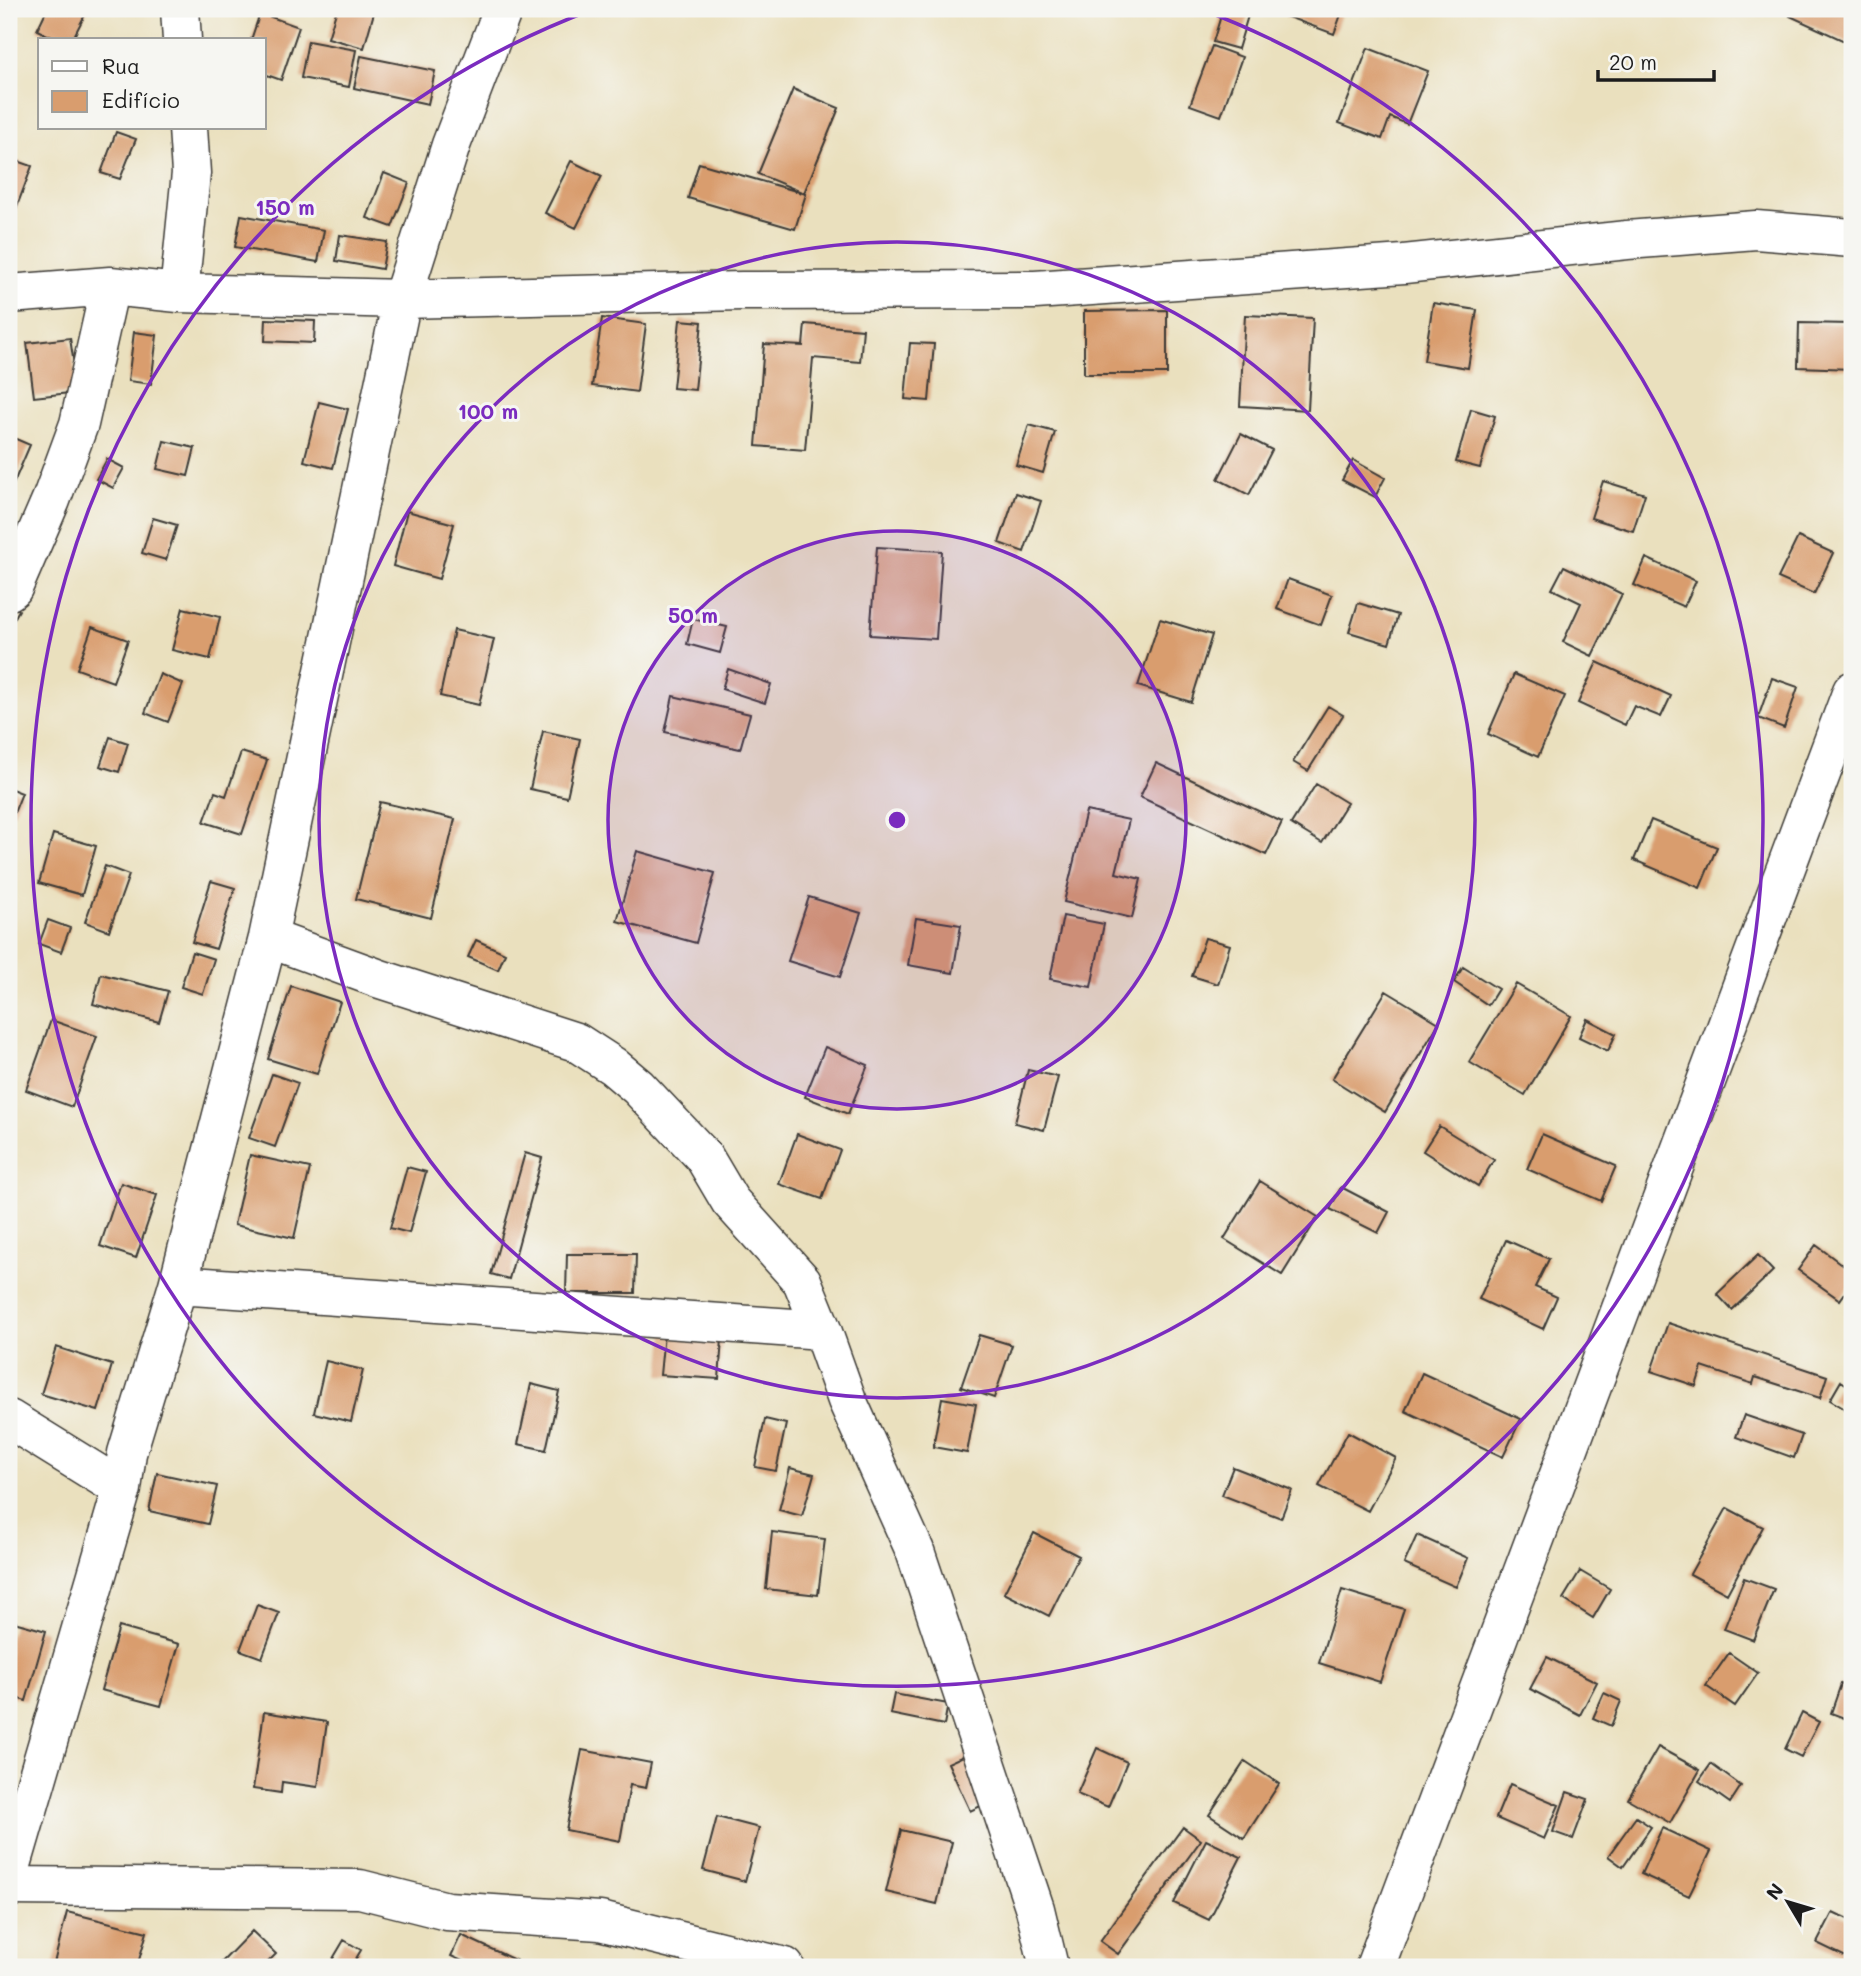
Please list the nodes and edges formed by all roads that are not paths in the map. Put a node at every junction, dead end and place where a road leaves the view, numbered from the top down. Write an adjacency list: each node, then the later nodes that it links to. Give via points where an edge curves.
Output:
1 (180, 9): 3 (street)
2 (503, 9): 9 (street, via 451,145)
3 (182, 38)
4 (188, 130): 7 (street, via 191,173)
5 (1852, 237): 9 (street, via 1756,230 1404,264 1035,290)
6 (110, 286): 7 (street); 8 (street); 10 (street, via 79,424 51,500)
7 (179, 293): 9 (street)
8 (9, 294)
9 (402, 299): 12 (street)
10 (9, 591)
11 (1852, 691): 21 (street)
12 (268, 939): 13 (street); 14 (street, via 576,1042 612,1066 704,1157 730,1201 802,1281)
13 (178, 1285): 14 (street); 16 (street, via 127,1453)
14 (822, 1330): 20 (street, via 847,1399 915,1551 1035,1909)
15 (9, 1419): 16 (street)
16 (122, 1489): 17 (street)
17 (9, 1875)
18 (9, 1886): 19 (street, via 360,1889 447,1911 600,1921)
19 (785, 1967)
20 (1049, 1967)
21 (1375, 1967)

